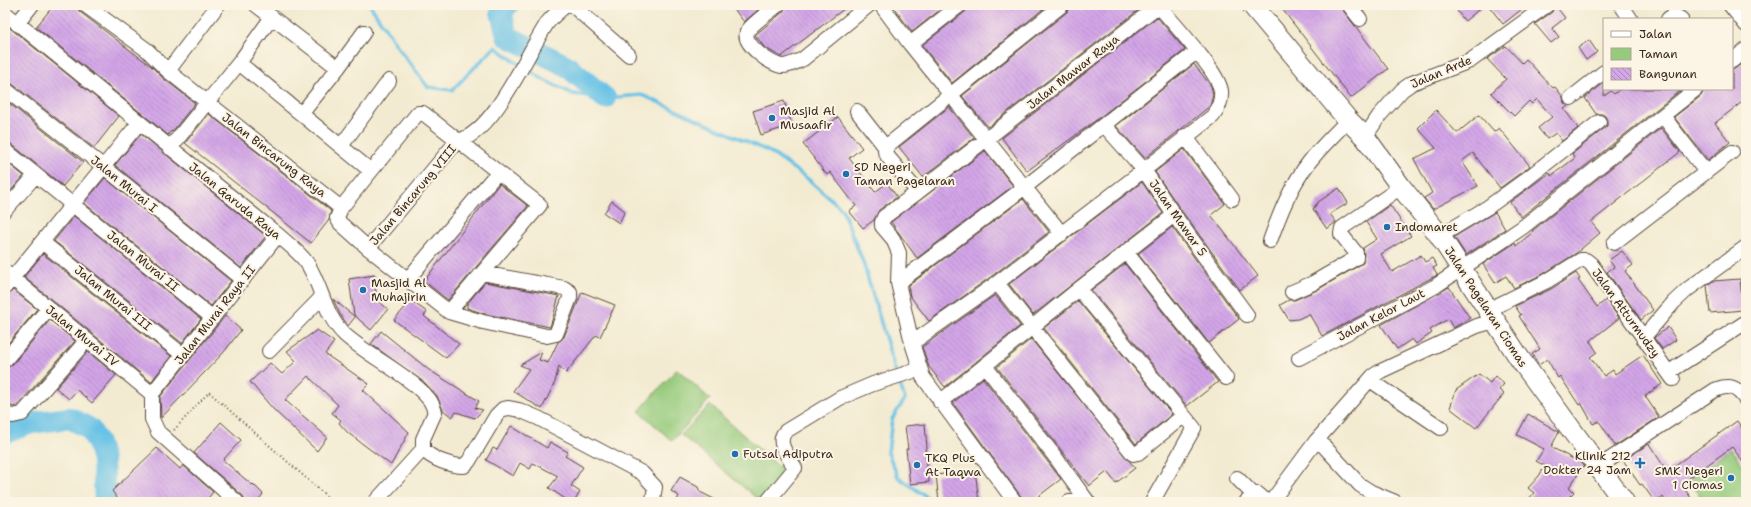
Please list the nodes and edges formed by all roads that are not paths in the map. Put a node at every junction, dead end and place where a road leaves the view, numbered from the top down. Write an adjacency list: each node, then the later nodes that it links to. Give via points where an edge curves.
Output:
1 (32, 5): 24 (street)
2 (218, 5): 34 (street)
3 (256, 5): 19 (street)
4 (566, 5): 52 (street, via 550,21 507,94 477,131 465,140)
5 (572, 5): 30 (street)
6 (778, 5): 7 (street, via 753,25 747,36 767,61 782,66 792,64 823,44)
7 (870, 5)
8 (881, 5): 27 (street)
9 (960, 5): 27 (street)
10 (1062, 5): 39 (street)
11 (1158, 5): 29 (street); 51 (street, Jalan Mawar Raya)
12 (1252, 5): 45 (main road, Jalan Pagelaran Ciomas)
13 (1350, 5): 23 (street)
14 (1547, 5): 50 (street, Jalan Arde, via 1470,60 1412,83 1402,90)
15 (1621, 5): 20 (street)
16 (1730, 5): 25 (street)
17 (95, 6): 34 (street, Jalan Bincarung Raya)
18 (5, 13): 24 (street, Jalan Garuda Raya)
19 (272, 17): 32 (street); 33 (street)
20 (1630, 18)
21 (1670, 18): 22 (street, via 1674,15)
22 (1680, 18)
23 (1360, 19)
24 (17, 24): 47 (street, Jalan Garuda Raya)
25 (1746, 25)
26 (364, 32): 33 (street)
27 (910, 44): 39 (street)
28 (1746, 49): 31 (street)
29 (1196, 52): 48 (street); 49 (street, via 1216,76 1221,100 1213,116)
30 (629, 56)
31 (1733, 60)
32 (239, 62): 41 (street); 43 (street)
33 (338, 68): 43 (street)
34 (168, 71): 41 (street, Jalan Bincarung Raya)
35 (1603, 73): 40 (street)
36 (389, 80): 53 (street)
37 (5, 89): 58 (street, Jalan Murai I)
38 (1695, 90): 44 (street, Jalan Kelor Laut)
39 (950, 94): 51 (street); 55 (street)
40 (1571, 98)
41 (207, 102): 54 (street); 69 (street, Jalan Bincarung Raya)
42 (857, 111): 55 (street)
43 (302, 113): 53 (street)
44 (1663, 116): 62 (street); 81 (street, Jalan Kelor Laut, via 1524,227)
45 (1348, 120): 50 (main road, Jalan Pagelaran Ciomas); 75 (street, via 1311,160 1296,181 1279,214)
46 (1599, 122): 74 (street, via 1488,207)
47 (139, 123): 54 (street, Jalan Garuda Raya); 58 (street)
48 (1104, 125): 59 (street, Jalan Mawar 5); 64 (street)
49 (1185, 136): 59 (street); 67 (street)
50 (1365, 137): 65 (main road, Jalan Pagelaran Ciomas)
51 (987, 140): 64 (street); 66 (street, Jalan Mawar Raya)
52 (457, 141): 60 (street, via 423,113 418,113); 61 (street); 78 (street, Jalan Bincarung VIII)
53 (341, 146): 60 (street)
54 (170, 148): 73 (street, Jalan Garuda Raya)
55 (886, 148): 66 (street, via 888,157)
56 (5, 150): 63 (street, Jalan Murai II)
57 (1732, 152): 62 (street)
58 (104, 167): 68 (street); 85 (street, Jalan Murai I)
59 (1144, 170): 71 (street, Jalan Mawar 5); 72 (street)
60 (371, 171): 69 (street)
61 (498, 172): 82 (street, via 540,206); 84 (street)
62 (1706, 172): 77 (street)
63 (36, 175): 68 (street, Jalan Murai II); 70 (street)
64 (1025, 187): 72 (street); 86 (street)
65 (1401, 187): 74 (main road, Jalan Pagelaran Ciomas); 89 (street, via 1342,228 1341,234 1357,255 1356,258)
66 (918, 192): 86 (street, Jalan Mawar Raya, via 882,222 882,226 894,239 899,253)
67 (1232, 199)
68 (72, 205): 76 (street); 95 (street, Jalan Murai II)
69 (341, 208): 78 (street, via 337,218 340,223)
70 (5, 210)
71 (1174, 216): 79 (street); 93 (street, Jalan Mawar 5)
72 (1062, 234): 87 (street)
73 (278, 235): 85 (street, Jalan Murai Raya II); 90 (street, Jalan Garuda Raya, via 306,262)
74 (1440, 236): 81 (main road, Jalan Pagelaran Ciomas)
75 (1270, 241)
76 (42, 242): 83 (street); 102 (street, Jalan Murai III)
77 (1614, 243)
78 (368, 248): 84 (street)
79 (1126, 252): 88 (street); 107 (street)
80 (1744, 252): 98 (street, via 1688,289)
81 (1461, 270): 94 (main road, Jalan Pagelaran Ciomas); 103 (street, Jalan Kelor Laut, via 1434,287)
82 (482, 273): 92 (street); 92 (street, via 564,288 570,292 556,334 546,336)
83 (7, 279): 91 (street, Jalan Murai IV)
84 (408, 279): 92 (street)
85 (242, 280): 95 (street, Jalan Murai Raya II)
86 (898, 283): 100 (street)
87 (997, 283): 97 (street); 100 (street)
88 (1079, 289): 97 (street); 113 (street)
89 (1292, 292)
90 (322, 297): 101 (street); 116 (street, Jalan Garuda Raya, via 330,316 344,333 431,402 435,412 423,440)
91 (48, 308): 99 (street, Jalan Murai IV); 104 (street)
92 (449, 312)
93 (1247, 315)
94 (1491, 315): 98 (street, Jalan Atturmudzy, via 1572,264 1586,260); 108 (street, via 1477,326 1380,371); 117 (main road, Jalan Pagelaran Ciomas)
95 (213, 318): 102 (street, Jalan Murai Raya II)
96 (1746, 322): 98 (street, Jalan Atturmudzy, via 1671,376)
97 (1033, 327): 105 (street); 113 (street, via 1133,454 1138,453)
98 (1643, 338)
99 (87, 340): 109 (street, Jalan Murai IV); 112 (street, via 22,414)
100 (912, 343): 106 (street)
101 (269, 351)
102 (183, 355): 109 (street, Jalan Murai Raya II)
103 (1299, 358)
104 (5, 360)
105 (985, 366): 111 (street); 127 (street)
106 (920, 369): 111 (street); 123 (street, via 840,398 783,434 781,439 784,450 794,468)
107 (1226, 378)
108 (1370, 380): 114 (street); 115 (street)
109 (152, 394): 120 (street, via 153,425)
110 (1746, 399): 117 (street, via 1732,386 1715,390)
111 (940, 402): 124 (street)
112 (5, 414)
113 (1183, 416): 128 (street, via 1194,428)
114 (1441, 428)
115 (1316, 441): 130 (street); 131 (street, via 1321,443 1360,485)
116 (423, 449): 121 (street); 122 (street, via 437,459 464,466 496,416 503,409 513,408 538,418 642,473 654,487 653,499)
117 (1598, 467): 132 (main road, Jalan Pagelaran Ciomas)
118 (1237, 478): 119 (street)
119 (1250, 499): 129 (street, via 1260,496)
120 (237, 502)
121 (375, 502)
122 (656, 502)
123 (767, 502)
124 (1015, 502)
125 (1069, 502): 126 (street)
126 (1084, 502)
127 (1088, 502)
128 (1152, 502)
129 (1267, 502)
130 (1271, 502)
131 (1395, 502)
132 (1624, 502)

